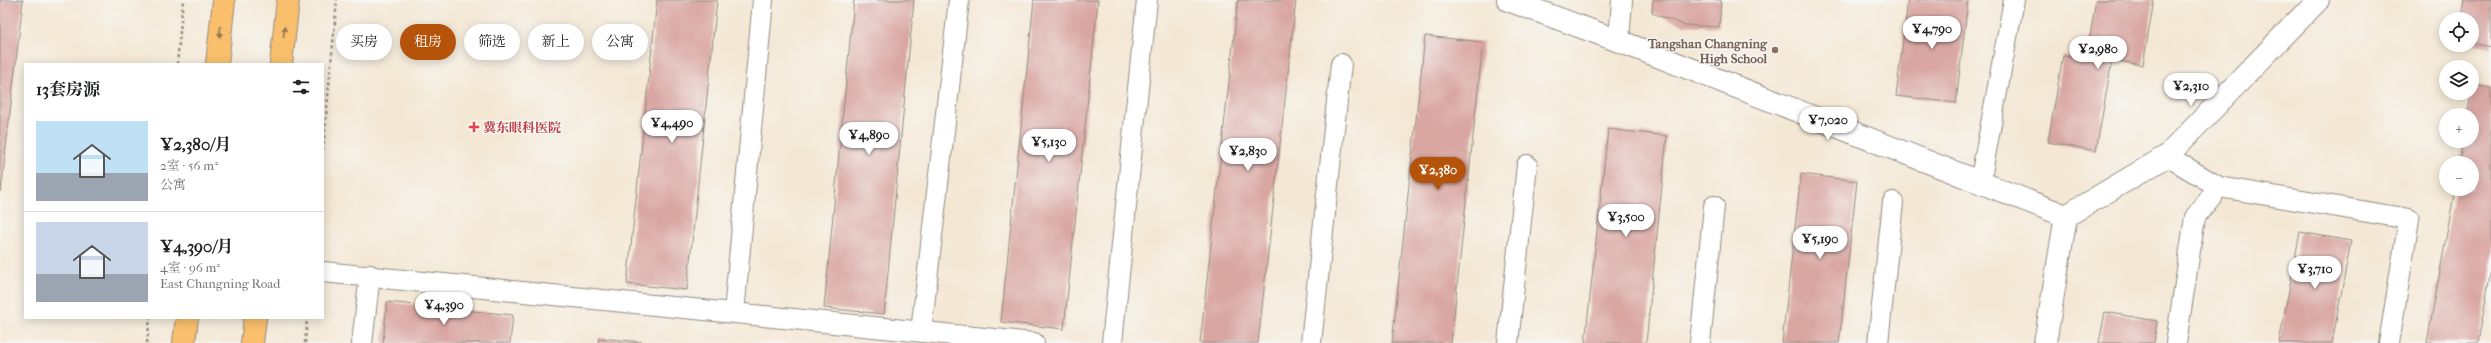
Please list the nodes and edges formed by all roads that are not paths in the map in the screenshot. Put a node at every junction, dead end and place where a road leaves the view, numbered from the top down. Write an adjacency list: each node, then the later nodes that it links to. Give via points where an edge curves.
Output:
1 (224, 0): 11 (main road, one-way to 11)
2 (288, 0): 12 (main road, one-way to 2)
3 (763, 0): 23 (lane)
4 (959, 0): 26 (lane)
5 (1147, 0): 31 (lane)
6 (1508, 0): 10 (street)
7 (1622, 0): 10 (lane)
8 (2014, 0): 16 (lane)
9 (2318, 0): 14 (street)
10 (1619, 41): 16 (street)
11 (216, 63)
12 (281, 63)
13 (1341, 64): 32 (lane)
14 (2167, 156): 17 (lane); 20 (street)
15 (1526, 165): 33 (lane)
16 (1980, 183): 20 (street)
17 (2218, 187): 37 (lane, via 2195,217); 38 (lane, via 2409,219)
18 (1893, 202): 35 (lane)
19 (1714, 206): 34 (lane)
20 (2066, 216): 36 (street)
21 (324, 272): 22 (lane)
22 (370, 275): 23 (lane); 29 (lane)
23 (734, 313): 26 (lane)
24 (187, 319): 27 (main road)
25 (255, 319): 28 (main road)
26 (921, 332): 30 (lane)
27 (184, 343)
28 (252, 343)
29 (362, 343)
30 (1034, 343)
31 (1112, 343)
32 (1311, 343)
33 (1508, 343)
34 (1700, 343)
35 (1878, 343)
36 (2045, 343)
37 (2176, 343)
38 (2389, 343)

